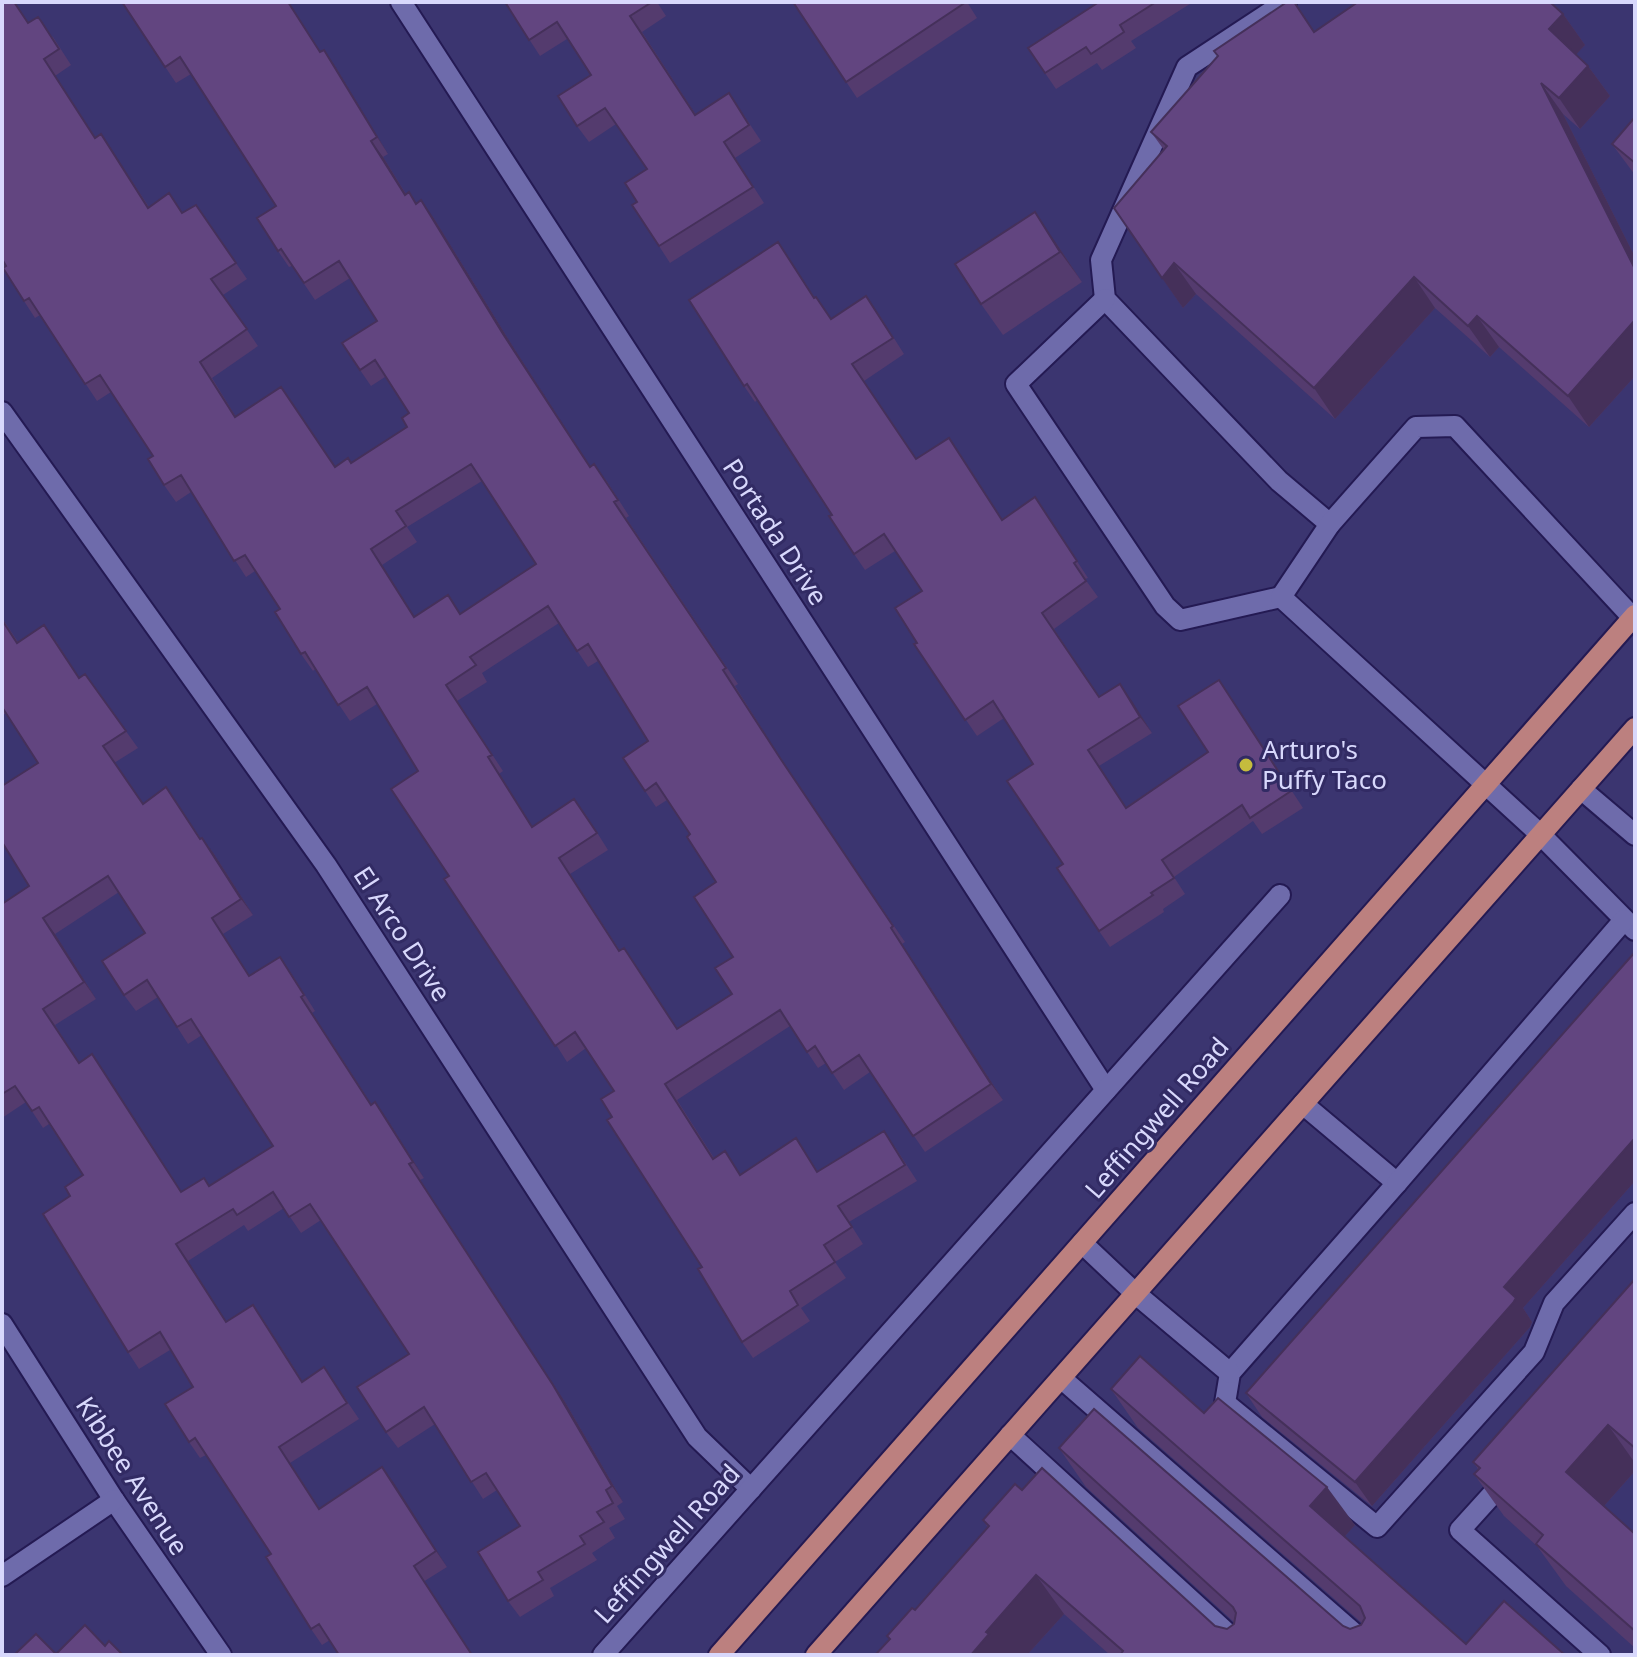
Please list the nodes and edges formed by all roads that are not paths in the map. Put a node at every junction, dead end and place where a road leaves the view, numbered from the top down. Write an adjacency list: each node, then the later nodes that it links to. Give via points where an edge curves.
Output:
1 (401, 2): 15 (street, Portada Drive)
2 (1286, 2): 3 (street, via 1187,67 1101,260)
3 (1105, 299): 5 (street, via 1279,481); 6 (street, via 1016,384 1165,606 1180,620)
4 (2, 412): 26 (street, El Arco Drive, via 326,865 697,1437)
5 (1330, 524): 6 (street); 7 (street, via 1416,427 1455,426)
6 (1281, 597): 9 (street)
7 (1634, 617): 9 (main road, Leffingwell Road)
8 (1635, 728): 10 (main road)
9 (1485, 785): 11 (street); 19 (main road, Leffingwell Road)
10 (1581, 789): 11 (main road); 12 (street)
11 (1541, 835): 14 (street); 16 (main road)
12 (1635, 835)
13 (1280, 895): 15 (street, Leffingwell Road)
14 (1629, 925): 17 (street)
15 (1106, 1090): 26 (street, Leffingwell Road)
16 (1303, 1104): 17 (street); 20 (main road)
17 (1397, 1183): 22 (street)
18 (1635, 1213): 22 (street, via 1554,1303 1534,1352 1377,1527 1225,1403)
19 (1082, 1243): 20 (street); 31 (main road, Leffingwell Road)
20 (1136, 1294): 22 (street); 23 (main road)
21 (2, 1324): 27 (street, Kibbee Avenue)
22 (1230, 1373)
23 (1061, 1378): 24 (main road); 34 (street)
24 (1010, 1435): 32 (main road); 33 (street)
25 (1522, 1461): 35 (street, via 1460,1530)
26 (751, 1489): 30 (street, Leffingwell Road)
27 (114, 1500): 28 (street); 29 (street, Kibbee Avenue)
28 (2, 1576)
29 (221, 1655)
30 (603, 1655)
31 (719, 1655)
32 (816, 1655)
33 (1251, 1655)
34 (1379, 1655)
35 (1600, 1655)

